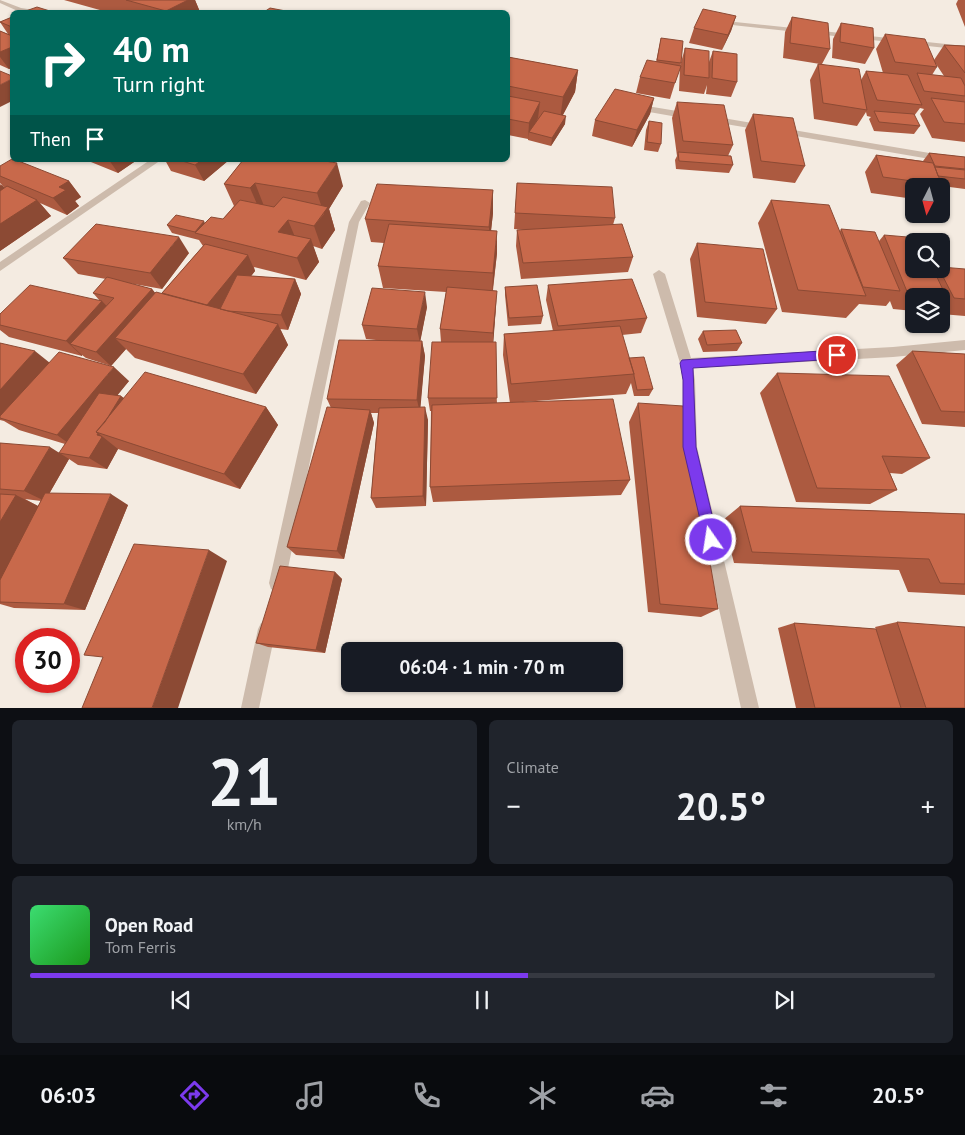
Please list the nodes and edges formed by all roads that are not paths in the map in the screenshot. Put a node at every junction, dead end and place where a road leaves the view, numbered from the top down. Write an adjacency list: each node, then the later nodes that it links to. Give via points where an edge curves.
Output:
1 (0, 0): 2 (street)
2 (20, 10)
3 (711, 21): 4 (street)
4 (965, 48)
5 (631, 106): 7 (street)
6 (153, 162): 9 (street)
7 (965, 162)
8 (365, 203): 13 (street, via 354,222)
9 (0, 267)
10 (659, 274): 12 (street)
11 (965, 345): 12 (street)
12 (686, 363): 14 (street, via 690,447)
13 (250, 708)
14 (750, 708)

